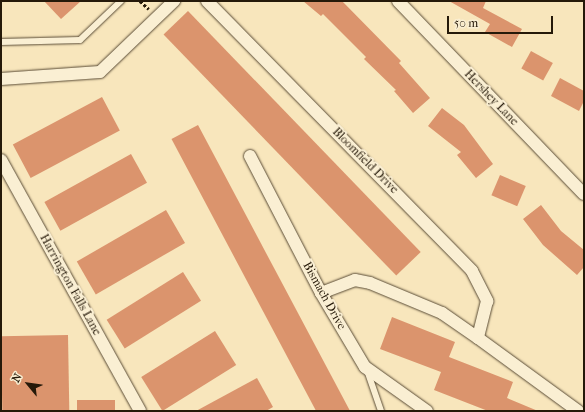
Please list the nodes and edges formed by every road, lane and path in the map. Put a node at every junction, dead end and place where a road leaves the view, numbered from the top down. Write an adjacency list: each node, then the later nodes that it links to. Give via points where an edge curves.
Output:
1 (121, 1): 7 (lane, via 80,40)
2 (140, 1): 6 (path)
3 (174, 1): 8 (street, via 100,72)
4 (207, 1): 13 (street, Bloomfield Drive, via 472,271 487,301)
5 (398, 1): 11 (street, Hershey Lane)
6 (149, 9)
7 (1, 42)
8 (1, 79)
9 (250, 156): 12 (street, Bismach Drive)
10 (1, 160): 15 (street, Harrington Falls Lane)
11 (584, 194)
12 (321, 293): 13 (street, via 355,280 370,283 442,313); 14 (street, Bismach Drive)
13 (478, 338): 18 (street)
14 (365, 367): 16 (lane); 17 (street, Bismach Drive)
15 (140, 411)
16 (381, 411)
17 (427, 411)
18 (578, 411)

